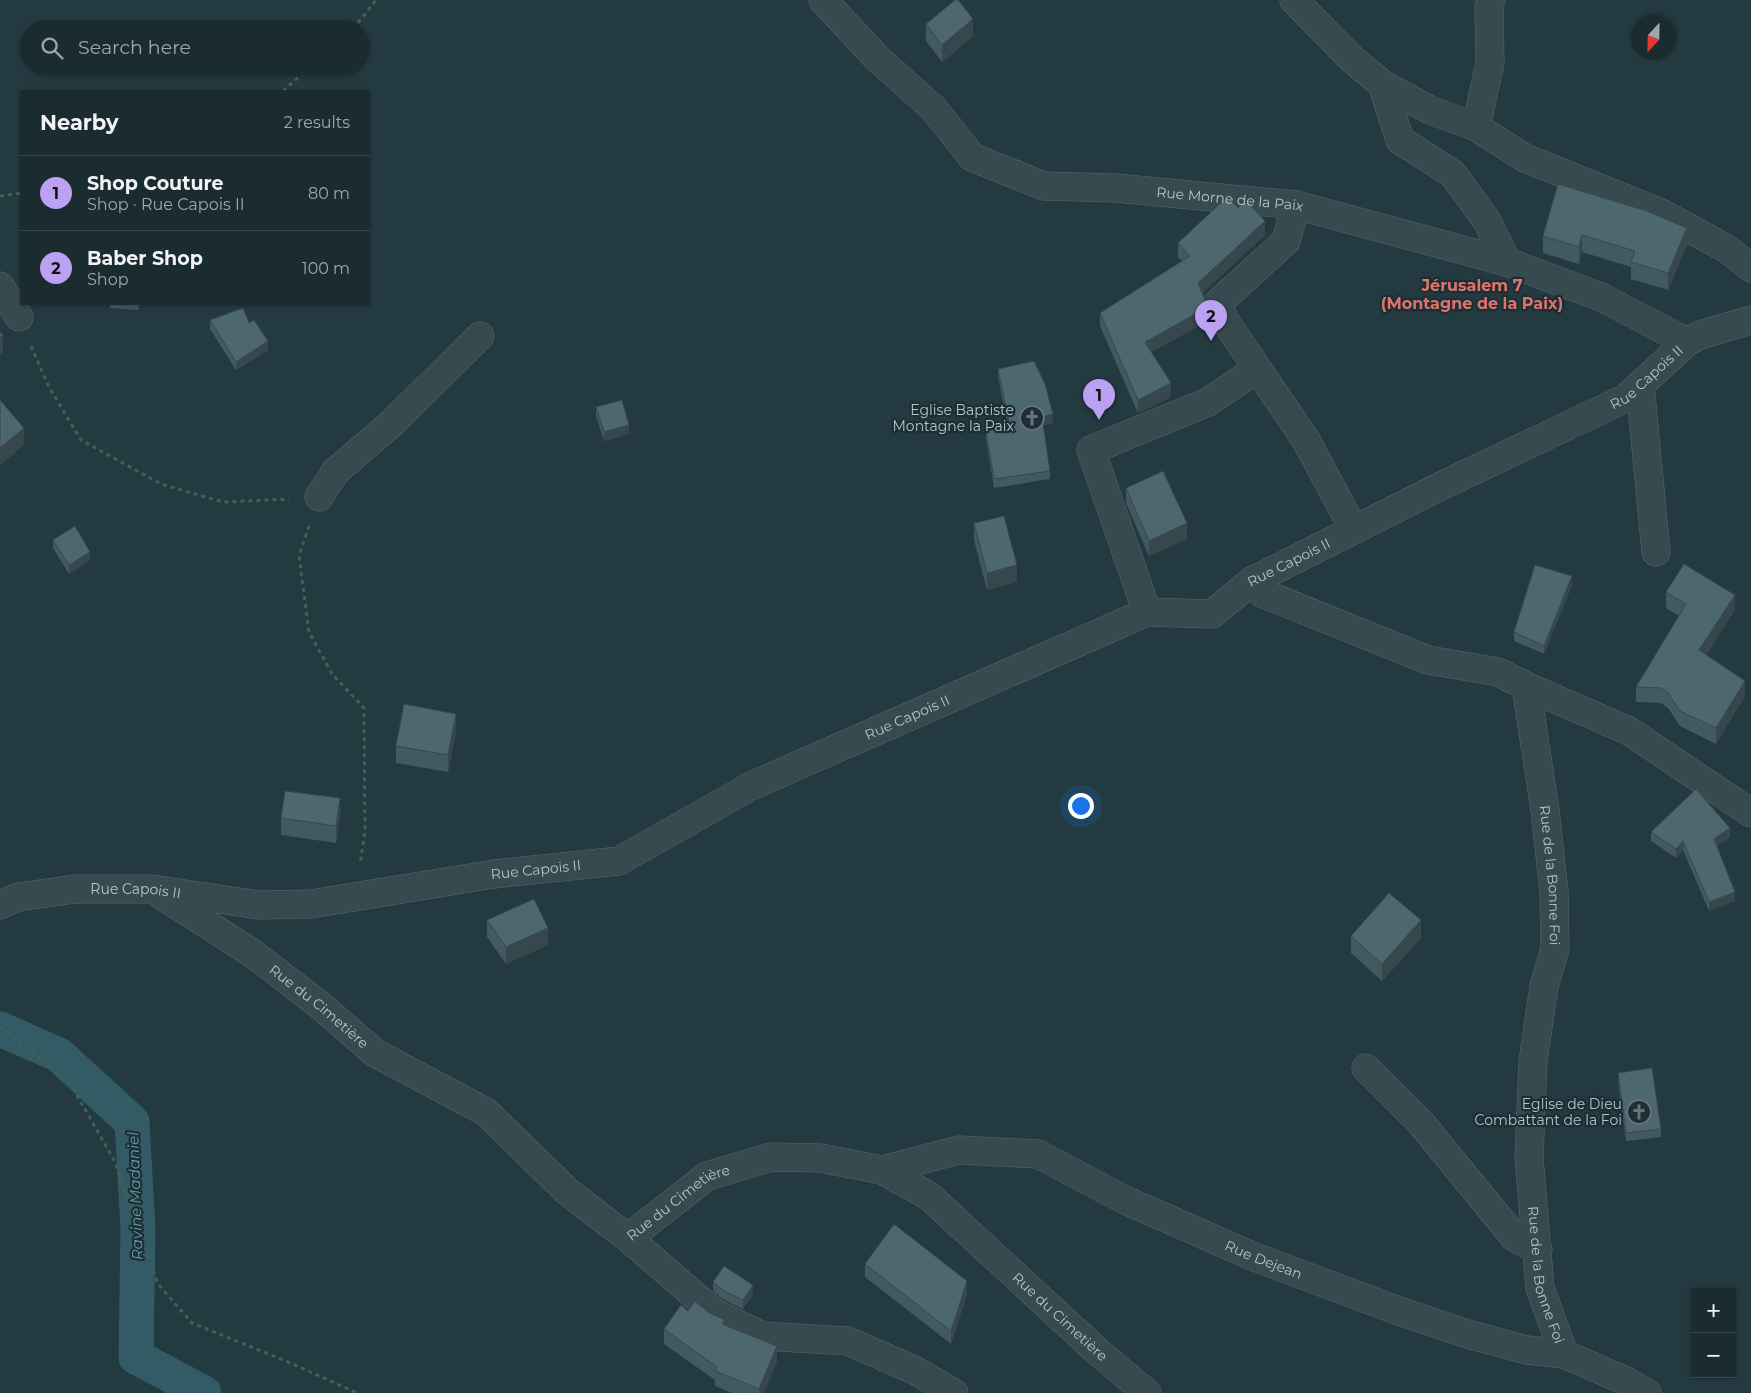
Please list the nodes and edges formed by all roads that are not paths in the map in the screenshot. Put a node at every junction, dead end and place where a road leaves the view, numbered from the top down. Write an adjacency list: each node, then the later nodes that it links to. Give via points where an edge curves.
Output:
1 (823, 0): 6 (street, Rue Morne de la Paix, via 877,58 934,109 972,157 1044,186 1116,188)
2 (1294, 0): 4 (street, via 1352,59)
3 (1491, 0): 5 (street, via 1490,63)
4 (1382, 84): 5 (street, via 1430,110); 7 (street, via 1400,140 1453,174 1487,222)
5 (1476, 128): 8 (street, via 1525,158 1663,214 1727,249)
6 (1296, 205): 7 (street, Rue Morne de la Paix); 14 (street, via 1286,241 1218,303 1224,319)
7 (1507, 262): 13 (street, Rue Morne de la Paix, via 1600,297)
8 (1751, 268)
9 (0, 286): 10 (street)
10 (19, 317)
11 (1751, 320): 13 (street, Rue Capois II)
12 (480, 336): 16 (street, via 392,423 335,472)
13 (1687, 342): 15 (street, Rue Capois II)
14 (1257, 369): 17 (street, via 1307,442); 20 (street, via 1208,402 1091,450)
15 (1640, 385): 17 (street, Rue Capois II, via 1626,398); 18 (street)
16 (320, 497)
17 (1354, 530): 19 (street, Rue Capois II)
18 (1656, 552)
19 (1252, 581): 20 (street, Rue Capois II, via 1212,614); 21 (street, via 1262,593 1428,660 1498,672)
20 (1147, 612): 23 (street, Rue Capois II, via 751,786 619,860 494,874 311,904 258,905)
21 (1526, 686): 22 (street, via 1629,731); 28 (street, Rue de la Bonne Foi, via 1554,892 1555,949 1544,986 1533,1061 1529,1158)
22 (1751, 813)
23 (152, 889): 24 (street, Rue Capois II, via 75,889 18,897); 27 (street, Rue du Cimetière, via 252,953 375,1053 486,1112 568,1192)
24 (0, 905)
25 (1366, 1068): 28 (street, via 1421,1123 1515,1238)
26 (882, 1170): 27 (street, Rue du Cimetière, via 820,1158 771,1157 707,1176); 29 (street, Rue Dejean, via 959,1150 1038,1154 1124,1200 1252,1256 1464,1333 1527,1350); 31 (street, Rue du Cimetière, via 929,1196)
27 (628, 1238): 30 (street, via 715,1312 762,1336 848,1341 916,1371)
28 (1538, 1250): 29 (street, Rue de la Bonne Foi, via 1540,1288)
29 (1564, 1354): 32 (street, Rue Dejean)
30 (954, 1393)
31 (1147, 1393)
32 (1647, 1393)

